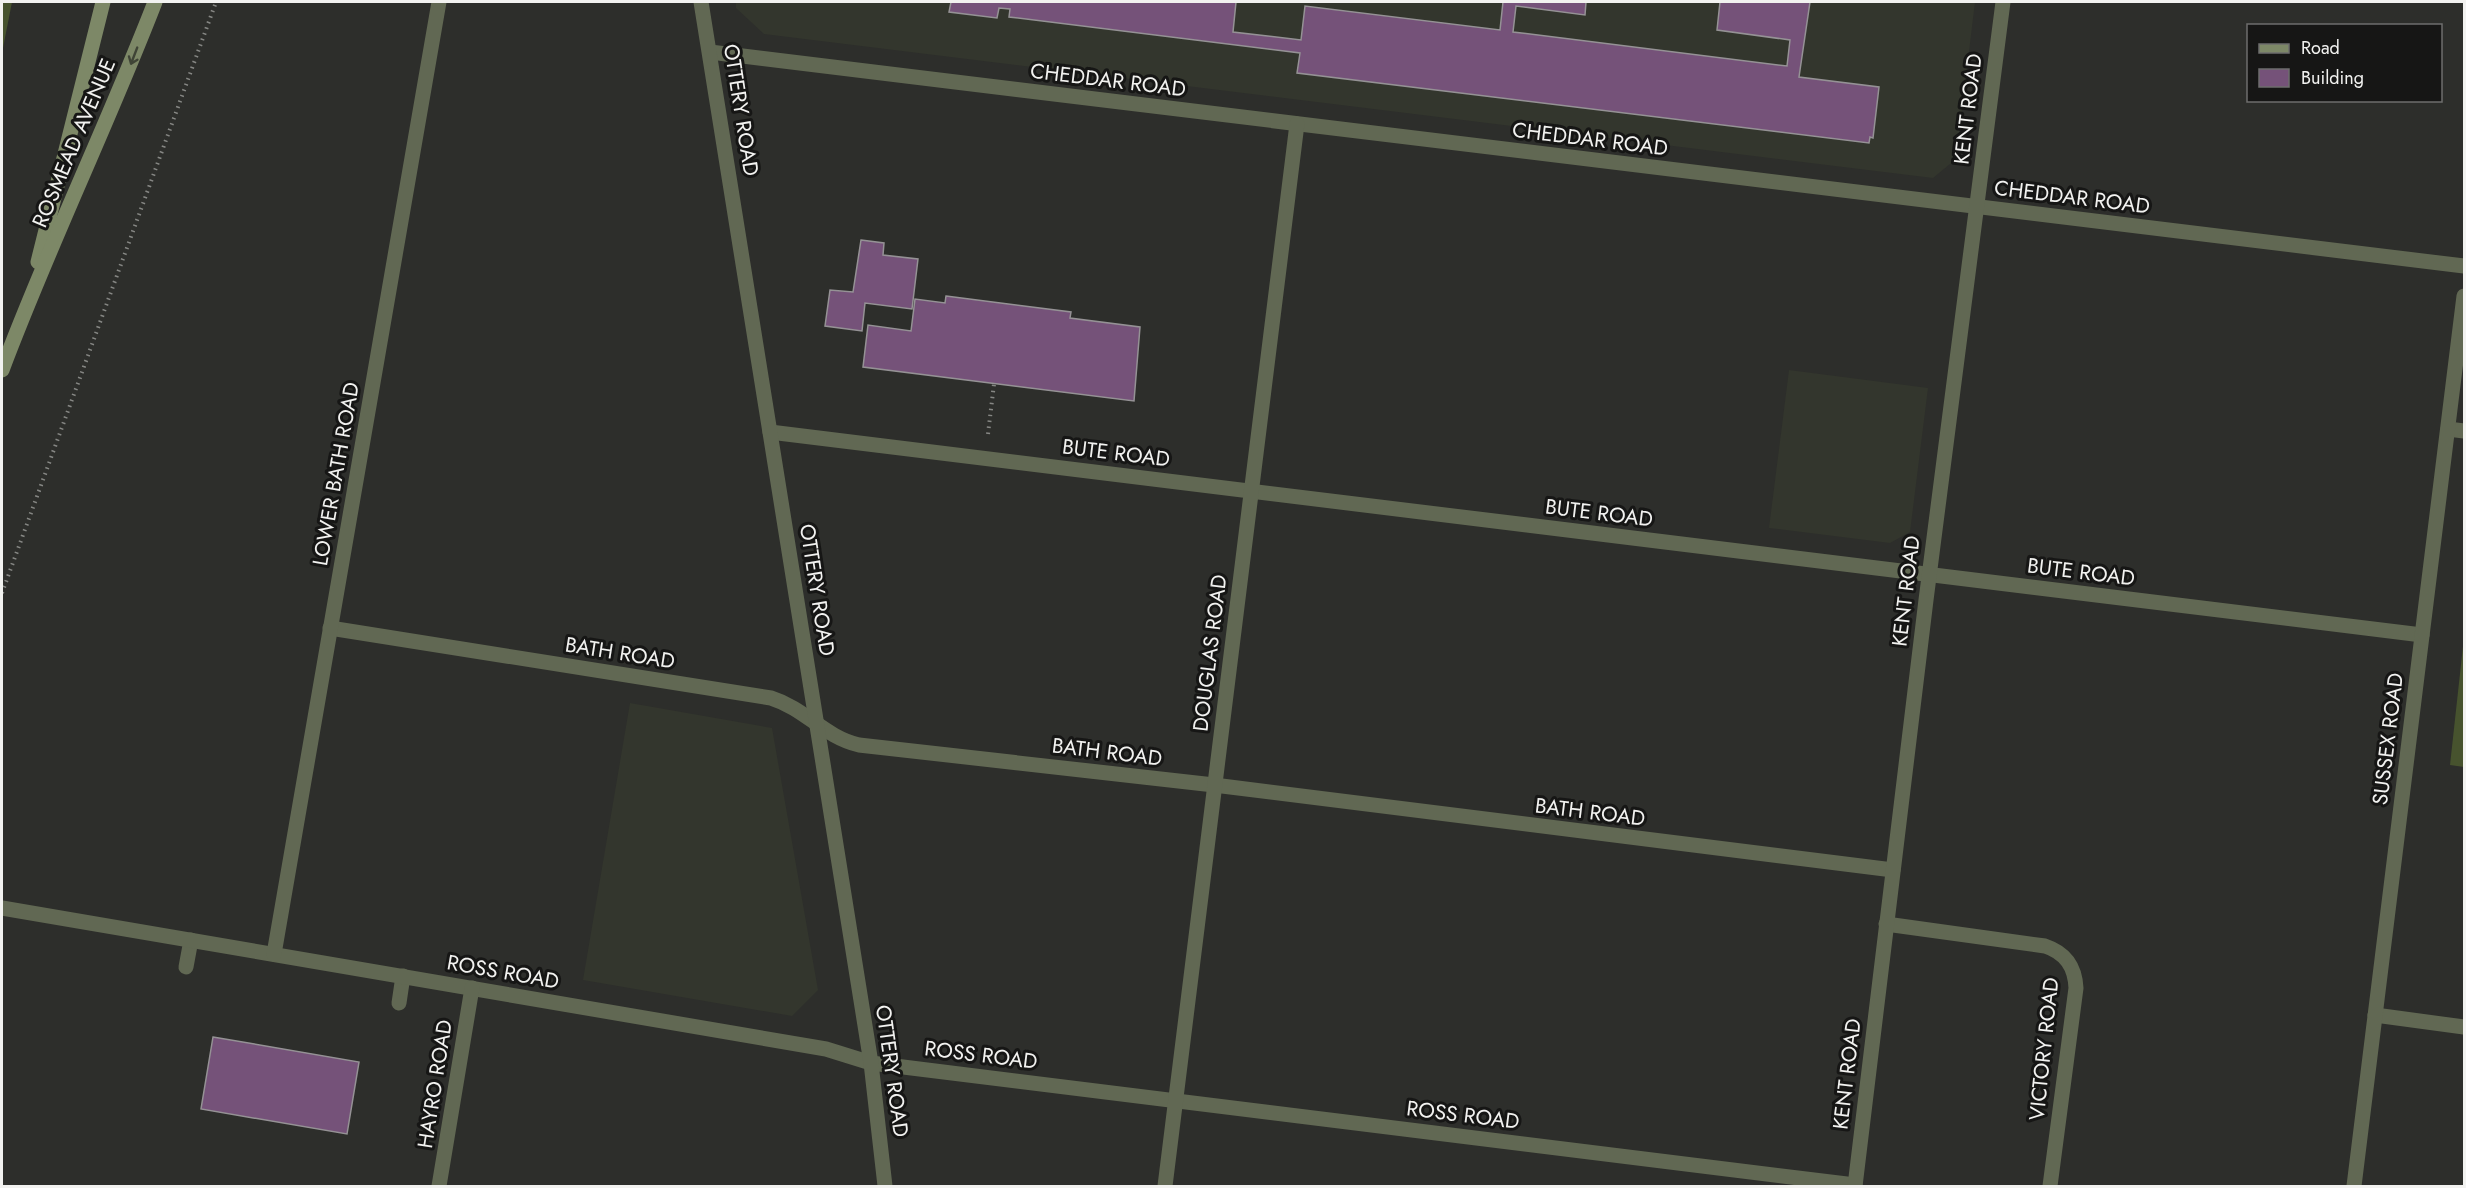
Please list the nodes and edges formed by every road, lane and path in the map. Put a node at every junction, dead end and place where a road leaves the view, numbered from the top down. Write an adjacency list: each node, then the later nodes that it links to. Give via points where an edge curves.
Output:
1 (103, 2): 12 (main road, ROSMEAD AVENUE)
2 (155, 2): 12 (main road, ROSMEAD AVENUE, one-way to 12)
3 (216, 2): 21 (path)
4 (438, 2): 22 (street, LOWER BATH ROAD)
5 (702, 2): 7 (street, OTTERY ROAD)
6 (2003, 2): 9 (street, KENT ROAD)
7 (710, 52): 8 (street, CHEDDAR ROAD); 17 (street, OTTERY ROAD)
8 (1297, 124): 9 (street, CHEDDAR ROAD); 19 (street, DOUGLAS ROAD)
9 (1978, 207): 10 (street, CHEDDAR ROAD); 20 (street, KENT ROAD)
10 (2464, 266)
11 (2464, 296): 15 (street, SUSSEX ROAD)
12 (28, 299): 13 (main road, ROSMEAD AVENUE)
13 (2, 370)
14 (994, 384): 18 (path)
15 (2448, 429): 16 (street); 23 (street, SUSSEX ROAD)
16 (2464, 431)
17 (770, 432): 18 (street, BUTE ROAD); 24 (street, OTTERY ROAD)
18 (986, 458): 19 (street, BUTE ROAD)
19 (1251, 491): 20 (street, BUTE ROAD); 25 (street, DOUGLAS ROAD)
20 (1929, 574): 23 (street, BUTE ROAD); 26 (street, KENT ROAD)
21 (2, 593)
22 (330, 628): 24 (street, BATH ROAD, via 765,697 792,706); 30 (street, LOWER BATH ROAD)
23 (2422, 635): 35 (street, SUSSEX ROAD)
24 (818, 724): 25 (street, BATH ROAD, via 859,745); 37 (street, OTTERY ROAD)
25 (1214, 785): 26 (street, BATH ROAD); 38 (street, DOUGLAS ROAD)
26 (1893, 870): 28 (street, KENT ROAD)
27 (2, 908): 29 (street, ROSS ROAD)
28 (1886, 924): 42 (street, KENT ROAD); 43 (street, VICTORY ROAD, via 2045,946 2069,962 2076,988)
29 (191, 940): 30 (street, ROSS ROAD); 31 (street)
30 (274, 954): 32 (street, ROSS ROAD)
31 (186, 967)
32 (403, 976): 33 (street, ROSS ROAD); 34 (street)
33 (472, 988): 37 (street, ROSS ROAD, via 826,1049); 39 (street, HAYRO ROAD)
34 (399, 1003)
35 (2375, 1015): 36 (street); 44 (street, SUSSEX ROAD)
36 (2464, 1027)
37 (871, 1063): 38 (street, ROSS ROAD); 40 (street, OTTERY ROAD)
38 (1176, 1101): 41 (street, DOUGLAS ROAD); 42 (street, ROSS ROAD)
39 (439, 1186)
40 (885, 1186)
41 (1165, 1186)
42 (1855, 1186)
43 (2050, 1186)
44 (2354, 1186)

